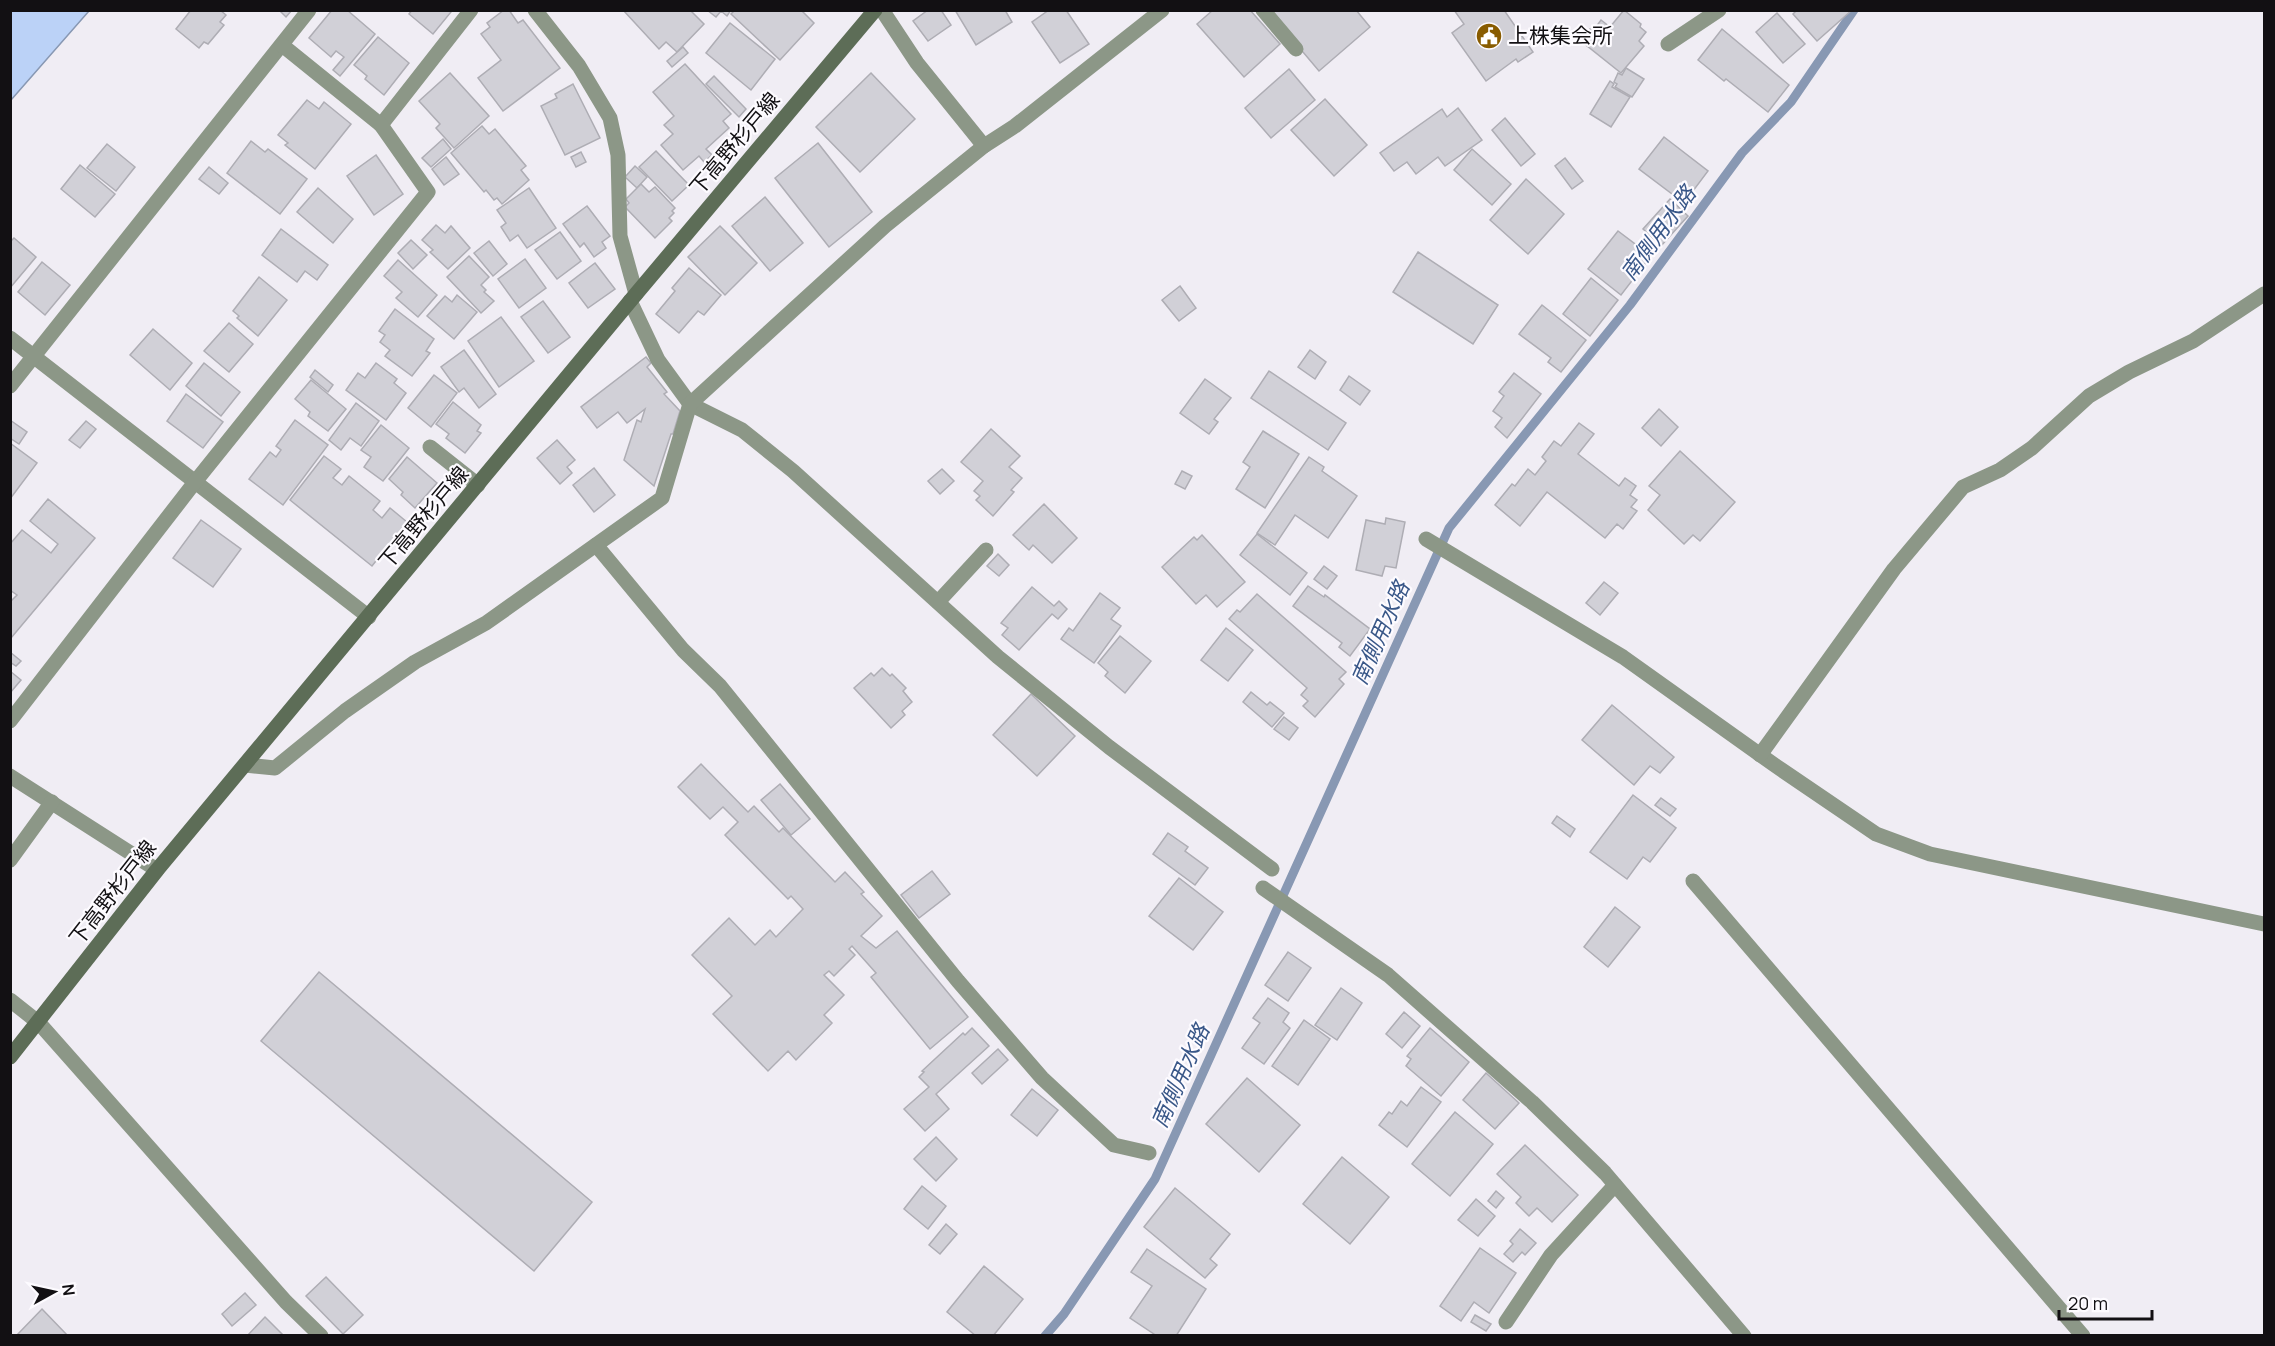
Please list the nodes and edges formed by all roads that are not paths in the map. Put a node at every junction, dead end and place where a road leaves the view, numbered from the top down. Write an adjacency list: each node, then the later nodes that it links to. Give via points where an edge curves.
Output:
1 (309, 10): 10 (street)
2 (471, 10): 12 (street)
3 (535, 10): 15 (street, via 579,66 610,118 618,154 620,236)
4 (875, 10): 15 (main road, 下高野杉戸線)
5 (882, 10): 13 (street, via 917,63)
6 (1263, 10): 11 (street)
7 (1719, 10): 9 (street)
8 (1158, 12): 13 (street, via 1015,126)
9 (1668, 44)
10 (282, 45): 12 (street); 17 (street)
11 (1296, 49)
12 (381, 125): 21 (street, via 428,192)
13 (984, 146): 19 (street, via 885,226)
14 (2265, 294): 29 (street, via 2193,341 2089,396 2032,448 2000,470 1963,487 1894,569)
15 (633, 298): 19 (street, via 658,360); 22 (main road, 下高野杉戸線)
16 (10, 338): 17 (street)
17 (34, 357): 18 (street); 21 (street)
18 (10, 386)
19 (690, 404): 24 (street, via 662,498); 26 (street, via 742,430)
20 (430, 447): 22 (street)
21 (195, 482): 27 (street); 28 (street)
22 (478, 485): 27 (main road, 下高野杉戸線)
23 (1426, 539): 29 (street, via 1623,657)
24 (596, 545): 30 (street, via 486,623 406,668 345,711 276,768); 42 (street, via 683,650 720,686 958,981 1042,1078 1114,1145)
25 (986, 550): 26 (street)
26 (938, 602): 34 (street, via 998,657 1109,747)
27 (369, 617): 30 (main road, 下高野杉戸線)
28 (10, 721)
29 (1760, 755): 38 (street, via 1876,834 1930,854)
30 (244, 765): 35 (main road, 下高野杉戸線)
31 (10, 776): 32 (street)
32 (52, 802): 33 (street); 35 (street)
33 (10, 860)
34 (1272, 869)
35 (157, 870): 40 (main road, 下高野杉戸線)
36 (1693, 881): 47 (street)
37 (1263, 888): 43 (street, via 1388,975 1532,1102)
38 (2265, 924)
39 (10, 1000): 40 (street)
40 (39, 1023): 41 (main road, 下高野杉戸線); 45 (street, via 286,1302)
41 (10, 1057)
42 (1149, 1153)
43 (1615, 1185): 44 (street, via 1551,1255); 46 (street)
44 (1506, 1322)
45 (321, 1335)
46 (1744, 1335)
47 (2083, 1335)

